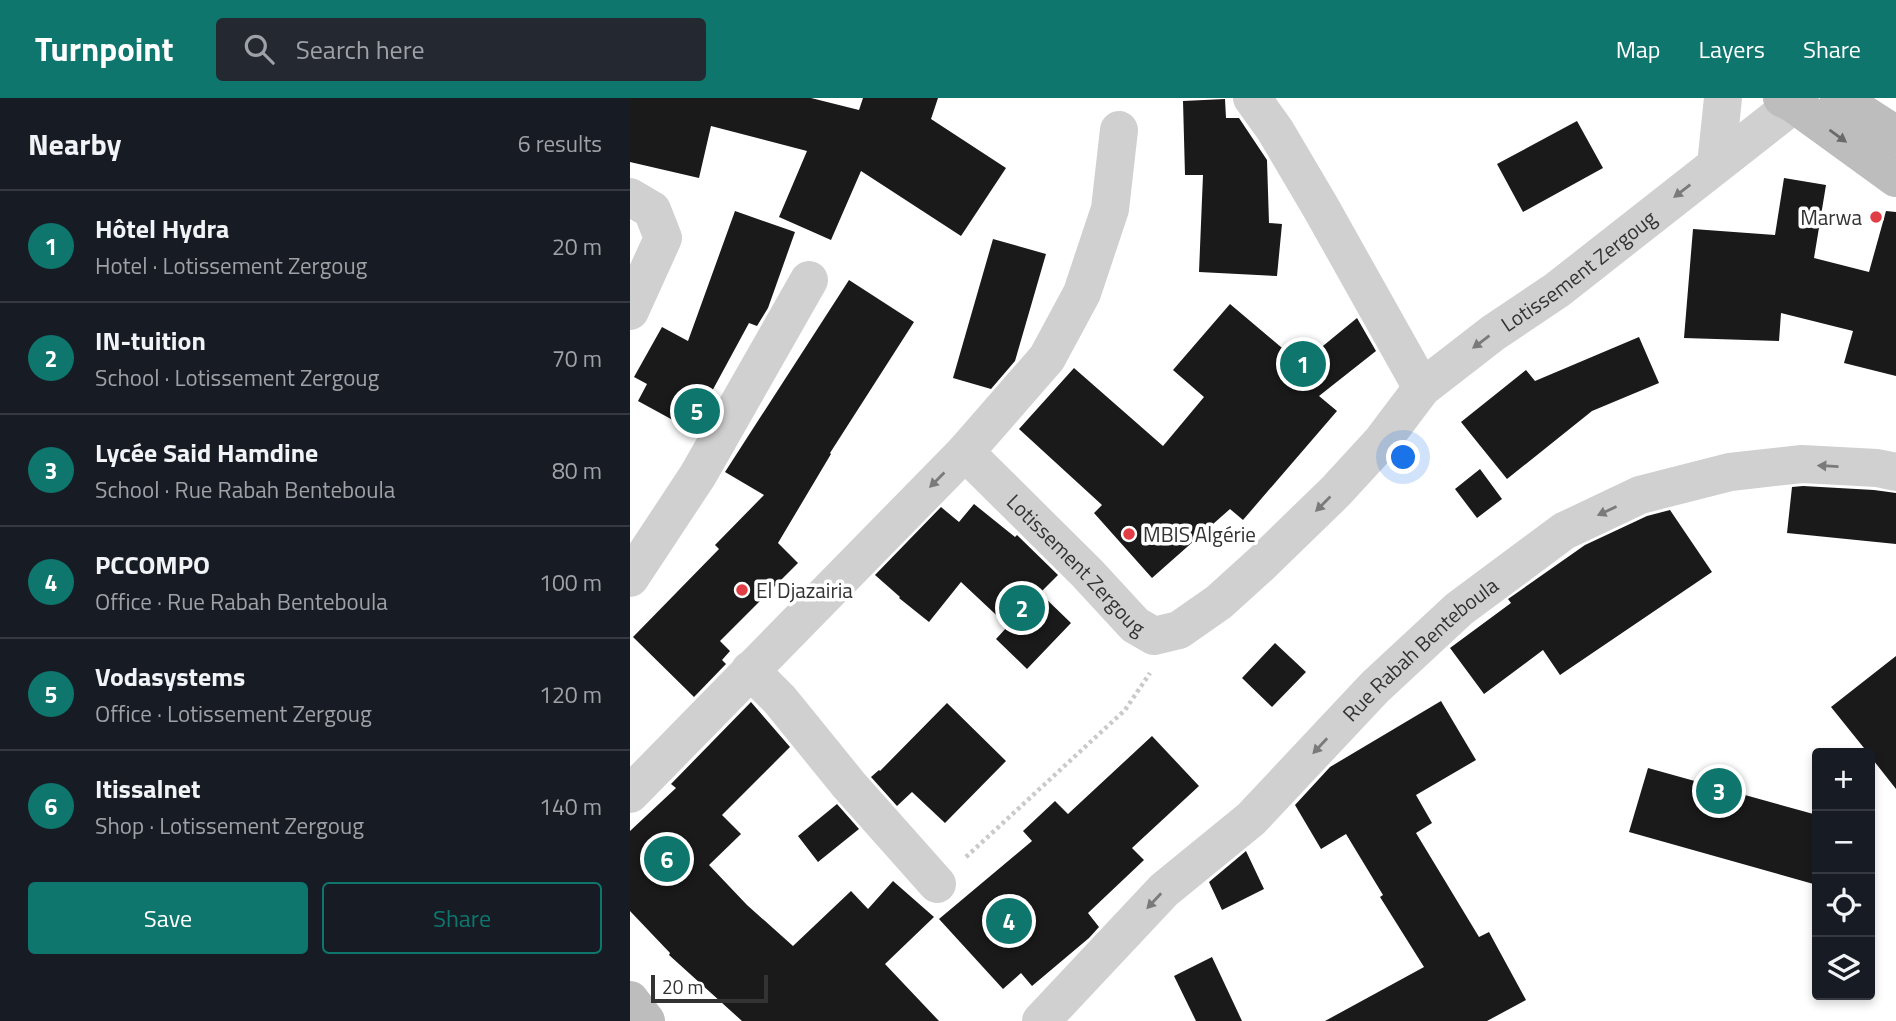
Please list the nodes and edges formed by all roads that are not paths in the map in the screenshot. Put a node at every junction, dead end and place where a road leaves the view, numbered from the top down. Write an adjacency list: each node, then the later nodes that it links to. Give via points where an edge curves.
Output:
1 (1252, 98): 12 (street, via 1275,130)
2 (1723, 98): 7 (street)
3 (1839, 98): 6 (main road)
4 (1788, 101): 7 (street, Lotissement Zergoug); 8 (main road, one-way to 8)
5 (1119, 130): 13 (street, via 1110,209 1082,293 1047,358)
6 (1896, 135)
7 (1716, 165): 12 (street, Lotissement Zergoug, one-way to 12, via 1558,290)
8 (1896, 178)
9 (630, 197): 11 (street, via 652,210 663,238)
10 (809, 280): 15 (street, via 698,475)
11 (630, 311)
12 (1422, 388): 13 (street, Lotissement Zergoug, one-way to 13, via 1382,441 1262,564 1179,629 1154,636 1135,625)
13 (965, 452): 16 (street, one-way to 16)
14 (1896, 472): 21 (street, Rue Rabah Benteboula, one-way to 21, via 1802,464 1730,472 1640,495 1564,531 1459,609 1375,687 1251,820 1164,890)
15 (630, 578)
16 (750, 670): 17 (street); 18 (street)
17 (630, 794)
18 (937, 884)
19 (630, 1000): 20 (main road)
20 (646, 1021)
21 (1041, 1021)

